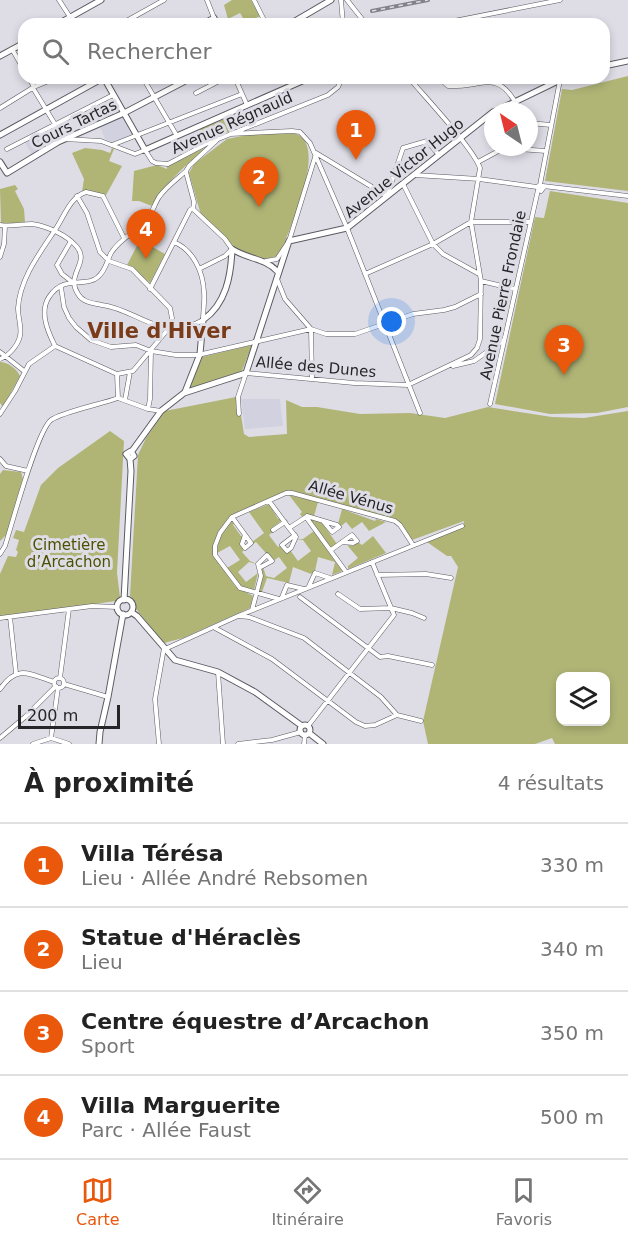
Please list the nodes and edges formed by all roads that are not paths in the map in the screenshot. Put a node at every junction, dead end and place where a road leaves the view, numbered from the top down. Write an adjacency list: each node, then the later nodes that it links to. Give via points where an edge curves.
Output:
1 (59, 0): 10 (street)
2 (101, 0): 11 (street)
3 (164, 0): 12 (street)
4 (207, 0): 13 (street)
5 (254, 0): 14 (street)
6 (331, 0): 15 (street)
7 (342, 0): 16 (street)
8 (347, 0): 17 (street)
9 (560, 0): 18 (street)
10 (71, 18)
11 (75, 18)
12 (132, 18)
13 (215, 18)
14 (263, 18)
15 (300, 18)
16 (343, 18)
17 (361, 18)
18 (469, 18)
19 (18, 46): 20 (street)
20 (12, 50): 21 (street); 22 (street)
21 (0, 56)
22 (18, 60)
23 (628, 61): 24 (street)
24 (610, 65)
25 (32, 84): 41 (street)
26 (43, 84): 41 (street)
27 (93, 84): 50 (street)
28 (108, 84): 43 (street)
29 (146, 84): 45 (street)
30 (179, 84): 45 (street, Cours Tartas)
31 (213, 84): 42 (street)
32 (239, 84): 44 (street)
33 (292, 84): 48 (street)
34 (339, 84): 57 (street, Avenue Régnauld, via 315,101)
35 (414, 84): 64 (street, via 450,127)
36 (446, 84): 37 (street)
37 (470, 84)
38 (496, 84): 46 (street)
39 (551, 84): 46 (street, Avenue Victor Hugo)
40 (561, 84): 56 (street, Avenue Pierre Frondaie)
41 (34, 88): 49 (street); 50 (street)
42 (196, 93)
43 (114, 94): 51 (street); 53 (street)
44 (242, 94): 48 (street); 54 (street)
45 (154, 97): 51 (street, Cours Tartas); 54 (street)
46 (515, 100): 47 (street, Avenue Victor Hugo)
47 (512, 102)
48 (247, 105): 60 (street)
49 (0, 108)
50 (46, 109): 53 (street); 58 (street)
51 (124, 113): 59 (street); 61 (street, Cours Tartas)
52 (484, 119): 64 (street, Avenue Victor Hugo)
53 (55, 123): 62 (street); 66 (street)
54 (169, 123): 59 (street); 60 (street)
55 (538, 124): 56 (street)
56 (552, 125): 68 (street, Avenue Pierre Frondaie)
57 (230, 134): 63 (street, Avenue Régnauld); 69 (street, via 300,132)
58 (0, 135)
59 (137, 135): 65 (street); 67 (street)
60 (177, 136): 67 (street)
61 (78, 137): 62 (street, Cours Tartas); 65 (street)
62 (64, 139): 74 (street, Cours Tartas)
63 (218, 139): 67 (street, Avenue Régnauld, via 164,165 153,161); 73 (street)
64 (454, 140): 70 (street, Avenue Victor Hugo); 72 (street)
65 (112, 145): 67 (street, via 135,154)
66 (7, 149)
67 (145, 150)
68 (546, 151): 72 (street, via 504,148); 78 (street, Avenue Pierre Frondaie)
69 (316, 153): 80 (street); 86 (street); 90 (street)
70 (439, 155): 75 (street, Avenue Victor Hugo); 80 (street, via 427,141 403,148)
71 (0, 162): 74 (street)
72 (478, 162): 76 (street)
73 (186, 171): 82 (street); 88 (street, via 159,198 148,218)
74 (3, 174)
75 (414, 175): 76 (street); 77 (street, Avenue Victor Hugo)
76 (479, 179): 78 (street); 83 (street)
77 (403, 184): 80 (street, Avenue Victor Hugo); 92 (street)
78 (539, 187): 81 (street); 84 (street, Avenue Pierre Frondaie)
79 (77, 196): 87 (street); 88 (street, via 86,192 103,196); 95 (street, via 100,252)
80 (387, 196): 86 (street, Avenue Victor Hugo)
81 (628, 196)
82 (193, 208): 91 (street); 93 (street)
83 (471, 222): 84 (street); 92 (street); 101 (street)
84 (531, 222): 106 (street, Avenue Pierre Frondaie)
85 (2, 226): 87 (street, via 31,224); 94 (street, via 4,244)
86 (347, 228): 90 (street, Avenue Victor Hugo); 100 (street)
87 (54, 231): 89 (street); 118 (street, via 25,282 18,308 20,336)
88 (124, 238): 95 (street)
89 (71, 241): 102 (street, via 81,260); 102 (street, via 57,265)
90 (289, 241): 97 (street)
91 (174, 242): 98 (street, via 187,249); 105 (street)
92 (433, 244): 100 (street); 101 (street, via 447,257)
93 (232, 249): 96 (street); 98 (street); 108 (street, via 225,291 216,310)
94 (0, 257)
95 (109, 261): 102 (street, via 93,281); 105 (street, via 132,269)
96 (264, 261): 97 (street); 99 (street)
97 (279, 261): 99 (street)
98 (199, 269): 108 (street, via 205,294)
99 (277, 274): 111 (street, via 285,299); 113 (street)
100 (365, 274): 109 (street)
101 (480, 274): 103 (street)
102 (72, 281): 104 (street); 110 (street, via 77,293 88,302 121,309)
103 (481, 281): 106 (street); 107 (street)
104 (61, 287): 114 (street, via 50,297 45,312); 115 (street, via 69,318 91,340 111,347 136,345)
105 (150, 289): 110 (street, via 170,308)
106 (515, 289): 112 (street, Avenue Pierre Frondaie)
107 (481, 294): 109 (street, via 455,307); 120 (street, via 479,345 471,355)
108 (203, 320): 110 (street); 117 (street)
109 (384, 324): 111 (street, via 344,336); 126 (street)
110 (169, 328): 115 (street)
111 (311, 328): 113 (street); 125 (street)
112 (505, 340): 120 (street, via 474,361); 130 (street, Avenue Pierre Frondaie)
113 (255, 341): 117 (street); 123 (street)
114 (55, 346): 121 (street); 124 (street)
115 (151, 351): 117 (street); 122 (street); 131 (street)
116 (0, 352): 118 (street)
117 (200, 354): 127 (street)
118 (6, 357): 119 (street); 121 (street)
119 (0, 359)
120 (449, 366): 126 (street)
121 (24, 371): 134 (street)
122 (130, 372): 124 (street); 129 (street)
123 (246, 373): 125 (street, Allée des Dunes); 127 (street, Allée des Dunes); 135 (street, via 238,397)
124 (117, 374): 128 (street)
125 (312, 380): 126 (street, Allée des Dunes)
126 (408, 385): 133 (street)
127 (184, 393): 132 (street, Allée des Dunes)
128 (118, 398): 129 (street); 139 (street, via 52,420 40,436)
129 (125, 400): 131 (street)
130 (490, 404)
131 (148, 409): 132 (street)
132 (160, 411): 165 (street, Allée des Dunes, via 130,459)
133 (420, 413)
134 (0, 414)
135 (239, 414)
136 (0, 459): 137 (street)
137 (6, 466): 138 (street); 139 (street)
138 (0, 468)
139 (28, 471): 153 (street)
140 (269, 501): 141 (street, Allée Vénus); 144 (street); 151 (street, Allée Vénus, via 288,492 395,521)
141 (232, 517): 148 (street); 161 (street, via 220,533 215,555 237,585)
142 (306, 517): 143 (street); 146 (street); 152 (street)
143 (323, 521)
144 (285, 522): 146 (street); 147 (street)
145 (462, 526): 151 (street)
146 (289, 528): 149 (street)
147 (273, 530)
148 (245, 535)
149 (295, 535)
150 (342, 542): 152 (street)
151 (413, 545): 154 (street)
152 (331, 550): 156 (street)
153 (0, 554)
154 (372, 562): 156 (street); 157 (street)
155 (259, 568): 161 (street)
156 (346, 572): 158 (street)
157 (377, 575): 159 (street); 167 (street)
158 (331, 578): 160 (street); 160 (street, via 315,573)
159 (451, 578)
160 (307, 588): 164 (street); 164 (street, via 287,585)
161 (256, 593): 164 (street); 169 (street)
162 (338, 594): 167 (street, via 360,609)
163 (300, 597): 178 (street)
164 (281, 598): 169 (street)
165 (124, 600): 166 (street); 170 (street, via 132,604)
166 (117, 607): 168 (street); 171 (street)
167 (391, 608): 175 (street); 178 (street, via 394,615)
168 (69, 609): 173 (street); 183 (street)
169 (252, 610): 172 (street)
170 (131, 612): 171 (street); 177 (street)
171 (123, 614): 187 (street)
172 (238, 616): 176 (street); 182 (street, via 249,616 304,638)
173 (10, 617): 174 (street); 181 (street)
174 (0, 618)
175 (424, 618)
176 (215, 627): 177 (street); 188 (street, via 272,659)
177 (164, 649): 180 (street, via 175,660); 197 (street, via 155,699)
178 (368, 649): 179 (street, via 380,657); 182 (street)
179 (432, 665)
180 (218, 672): 191 (street, via 255,692); 198 (street)
181 (16, 673): 185 (street); 186 (street)
182 (350, 673): 188 (street); 189 (street)
183 (60, 678): 184 (street); 185 (street)
184 (64, 684): 185 (street); 187 (street)
185 (56, 685): 192 (street); 193 (street)
186 (0, 689)
187 (108, 697): 196 (street)
188 (328, 701): 189 (street, via 365,726); 191 (street)
189 (397, 715): 190 (street)
190 (420, 721)
191 (305, 730): 199 (street, via 272,740); 200 (street); 201 (street)
192 (0, 738)
193 (51, 738): 194 (street); 195 (street)
194 (33, 744)
195 (69, 744)
196 (99, 744)
197 (159, 744)
198 (223, 744)
199 (238, 744)
200 (304, 744)
201 (323, 744)

